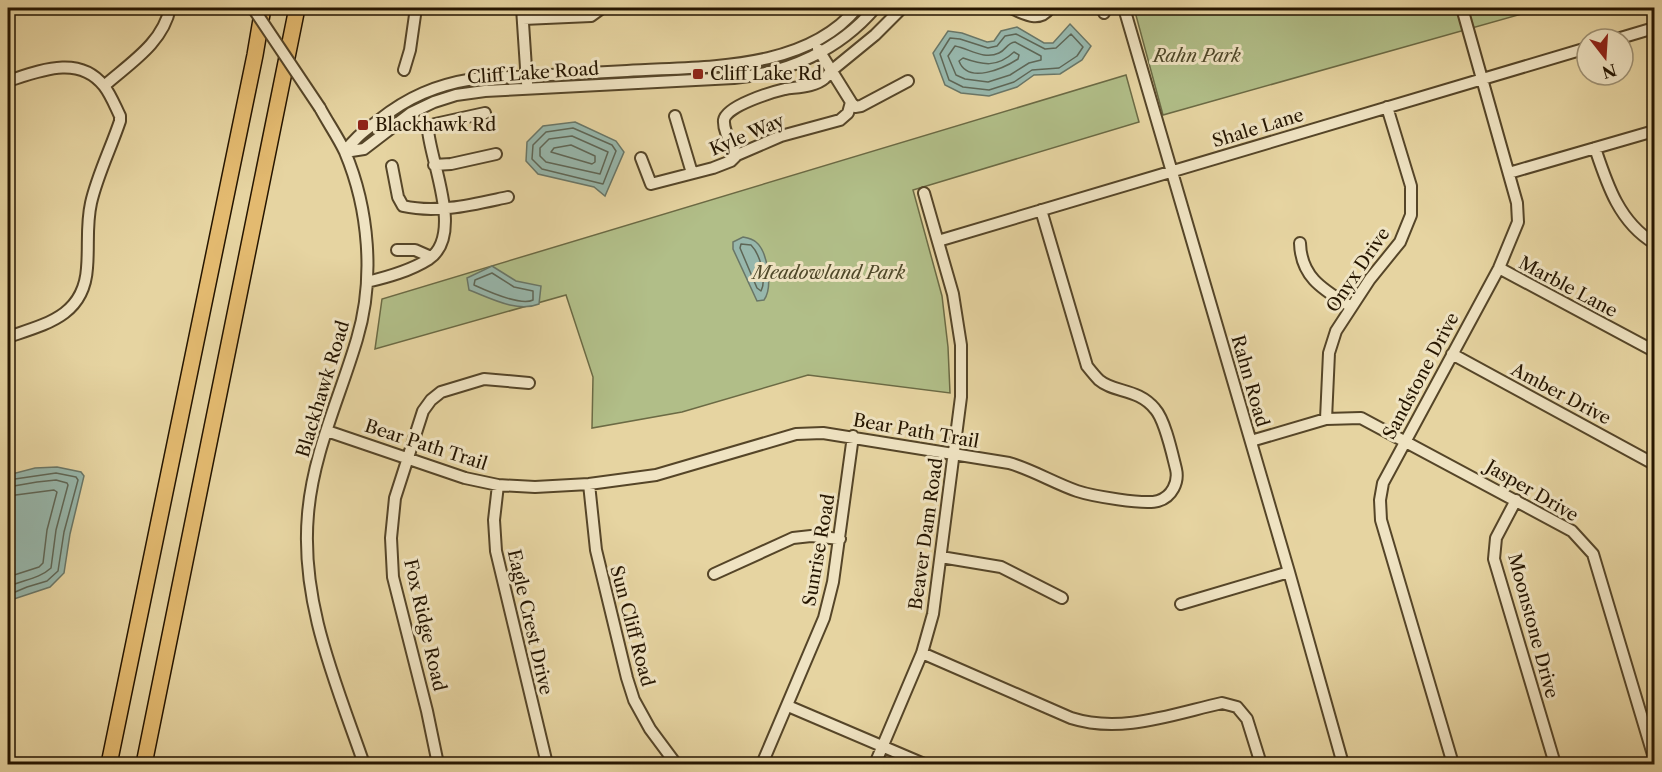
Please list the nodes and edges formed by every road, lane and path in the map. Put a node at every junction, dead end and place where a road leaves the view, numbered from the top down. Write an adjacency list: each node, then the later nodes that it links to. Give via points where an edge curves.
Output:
1 (170, 8): 27 (street, via 155,41)
2 (253, 8): 35 (street, Blackhawk Road, bridge)
3 (263, 8): 81 (highway)
4 (297, 8): 82 (highway)
5 (416, 8): 21 (street)
6 (522, 8): 15 (street)
7 (602, 8): 15 (street, via 591,16)
8 (857, 8): 18 (street, Cliff Lake Road)
9 (874, 8): 20 (street, Cliff Lake Road)
10 (902, 8): 22 (street)
11 (1011, 8): 12 (street, via 1034,17 1046,14)
12 (1050, 8)
13 (1125, 8): 41 (street, Rahn Road)
14 (1461, 8): 24 (street, Sandstone Drive)
15 (523, 19): 23 (street)
16 (1654, 28): 17 (street)
17 (1635, 34)
18 (815, 42): 20 (street); 23 (street, Cliff Lake Road, via 756,62)
19 (1575, 52): 24 (street, Shale Lane)
20 (821, 53): 22 (street); 28 (street, Cliff Lake Road, via 752,76)
21 (404, 70)
22 (831, 71): 29 (street); 37 (street, via 820,81 771,93 728,111 724,123)
23 (526, 76): 28 (street); 35 (street, Cliff Lake Road, via 473,79 424,91 400,103 355,138)
24 (1482, 79): 30 (street, Shale Lane); 43 (street, Sandstone Drive)
25 (8, 81): 27 (street, via 63,66 79,69)
26 (908, 81): 29 (street, via 861,106)
27 (104, 86): 56 (street, via 120,121 91,203 82,291 54,322)
28 (527, 90): 35 (street, Cliff Lake Road, via 485,91 434,102 411,113 364,149)
29 (851, 102): 37 (street, Kyle Way, via 848,113 840,120 781,136)
30 (1387, 107): 41 (street, Shale Lane); 55 (street, Onyx Drive, via 1411,186 1411,215 1400,242)
31 (485, 113): 39 (street, via 431,126 428,130)
32 (675, 116): 42 (street)
33 (1654, 130): 34 (street)
34 (1595, 148): 43 (street); 50 (street, via 1608,189 1626,217)
35 (345, 152): 54 (street, Blackhawk Road, via 364,217)
36 (496, 154): 39 (street)
37 (737, 155): 42 (street, Kyle Way, via 731,161)
38 (641, 158): 42 (street, Kyle Way, via 651,184)
39 (434, 165): 46 (street)
40 (392, 166): 46 (street, via 398,197 404,206)
41 (1172, 171): 47 (street, Shale Lane); 64 (street, Rahn Road)
42 (692, 173)
43 (1509, 173): 53 (street, Sandstone Drive, via 1518,203 1518,222)
44 (924, 194): 48 (street, Beaver Dam Road)
45 (508, 197): 46 (street)
46 (444, 207): 52 (street, via 446,227)
47 (1041, 210): 48 (street, Shale Lane); 65 (street, Bear Path Trail, via 1087,366 1100,381 1139,395 1156,409 1177,471 1176,482 1160,501 1099,496 1076,491 1009,463)
48 (938, 242): 65 (street, Beaver Dam Road, via 953,294 961,345 961,397)
49 (1300, 243): 55 (street, via 1300,260 1315,281)
50 (1654, 243)
51 (397, 250): 52 (street, via 416,250)
52 (431, 258): 54 (street, via 408,270)
53 (1498, 268): 57 (street, Marble Lane); 58 (street, Sandstone Drive)
54 (367, 282): 61 (street, Blackhawk Road, via 358,337)
55 (1351, 307): 60 (street, Onyx Drive, via 1336,331 1329,353)
56 (8, 337)
57 (1654, 351)
58 (1452, 354): 63 (street, Sandstone Drive); 67 (street, Amber Drive)
59 (529, 383): 66 (street, Fox Ridge Road, via 484,379 441,392 423,411)
60 (1326, 419): 63 (street, Jasper Drive, via 1361,418); 64 (street, Jasper Drive)
61 (327, 431): 66 (street, Bear Path Trail); 83 (street, Blackhawk Road, via 308,513 310,594 320,636)
62 (853, 436): 65 (street, Bear Path Trail); 68 (street, Bear Path Trail, via 796,434 656,475); 71 (street, Sunrise Road)
63 (1405, 440): 70 (street, Jasper Drive); 92 (street, Sandstone Drive, via 1383,483 1381,520)
64 (1251, 441): 73 (street, Rahn Road)
65 (954, 454): 72 (street, Beaver Dam Road)
66 (407, 458): 69 (street, Bear Path Trail); 84 (street, Fox Ridge Road, via 394,508 393,577)
67 (1654, 464)
68 (589, 484): 69 (street, Bear Path Trail); 86 (street, Sun Cliff Road, via 596,550 627,678 650,729)
69 (498, 485): 85 (street, Eagle Crest Drive, via 496,551)
70 (1516, 500): 80 (street, Jasper Drive, via 1572,531 1593,555); 93 (street, Moonstone Drive, via 1496,538 1494,559)
71 (840, 539): 74 (street, via 793,538); 78 (street, Sunrise Road, via 824,618)
72 (941, 557): 75 (street, via 1001,567); 77 (street, Beaver Dam Road, via 933,614)
73 (1289, 572): 76 (street); 91 (street, Rahn Road)
74 (714, 574)
75 (1062, 598)
76 (1181, 604)
77 (922, 653): 79 (street, Beaver Dam Road); 90 (street, via 1089,724 1124,725 1222,703 1237,707 1247,719)
78 (788, 706): 79 (street); 87 (street, Sunrise Road)
79 (882, 747): 88 (street, Beaver Dam Road); 89 (street)
80 (1654, 758)
81 (109, 765)
82 (144, 765)
83 (364, 765)
84 (438, 765)
85 (547, 765)
86 (676, 765)
87 (762, 765)
88 (875, 765)
89 (924, 765)
90 (1261, 765)
91 (1343, 765)
92 (1453, 765)
93 (1554, 765)

